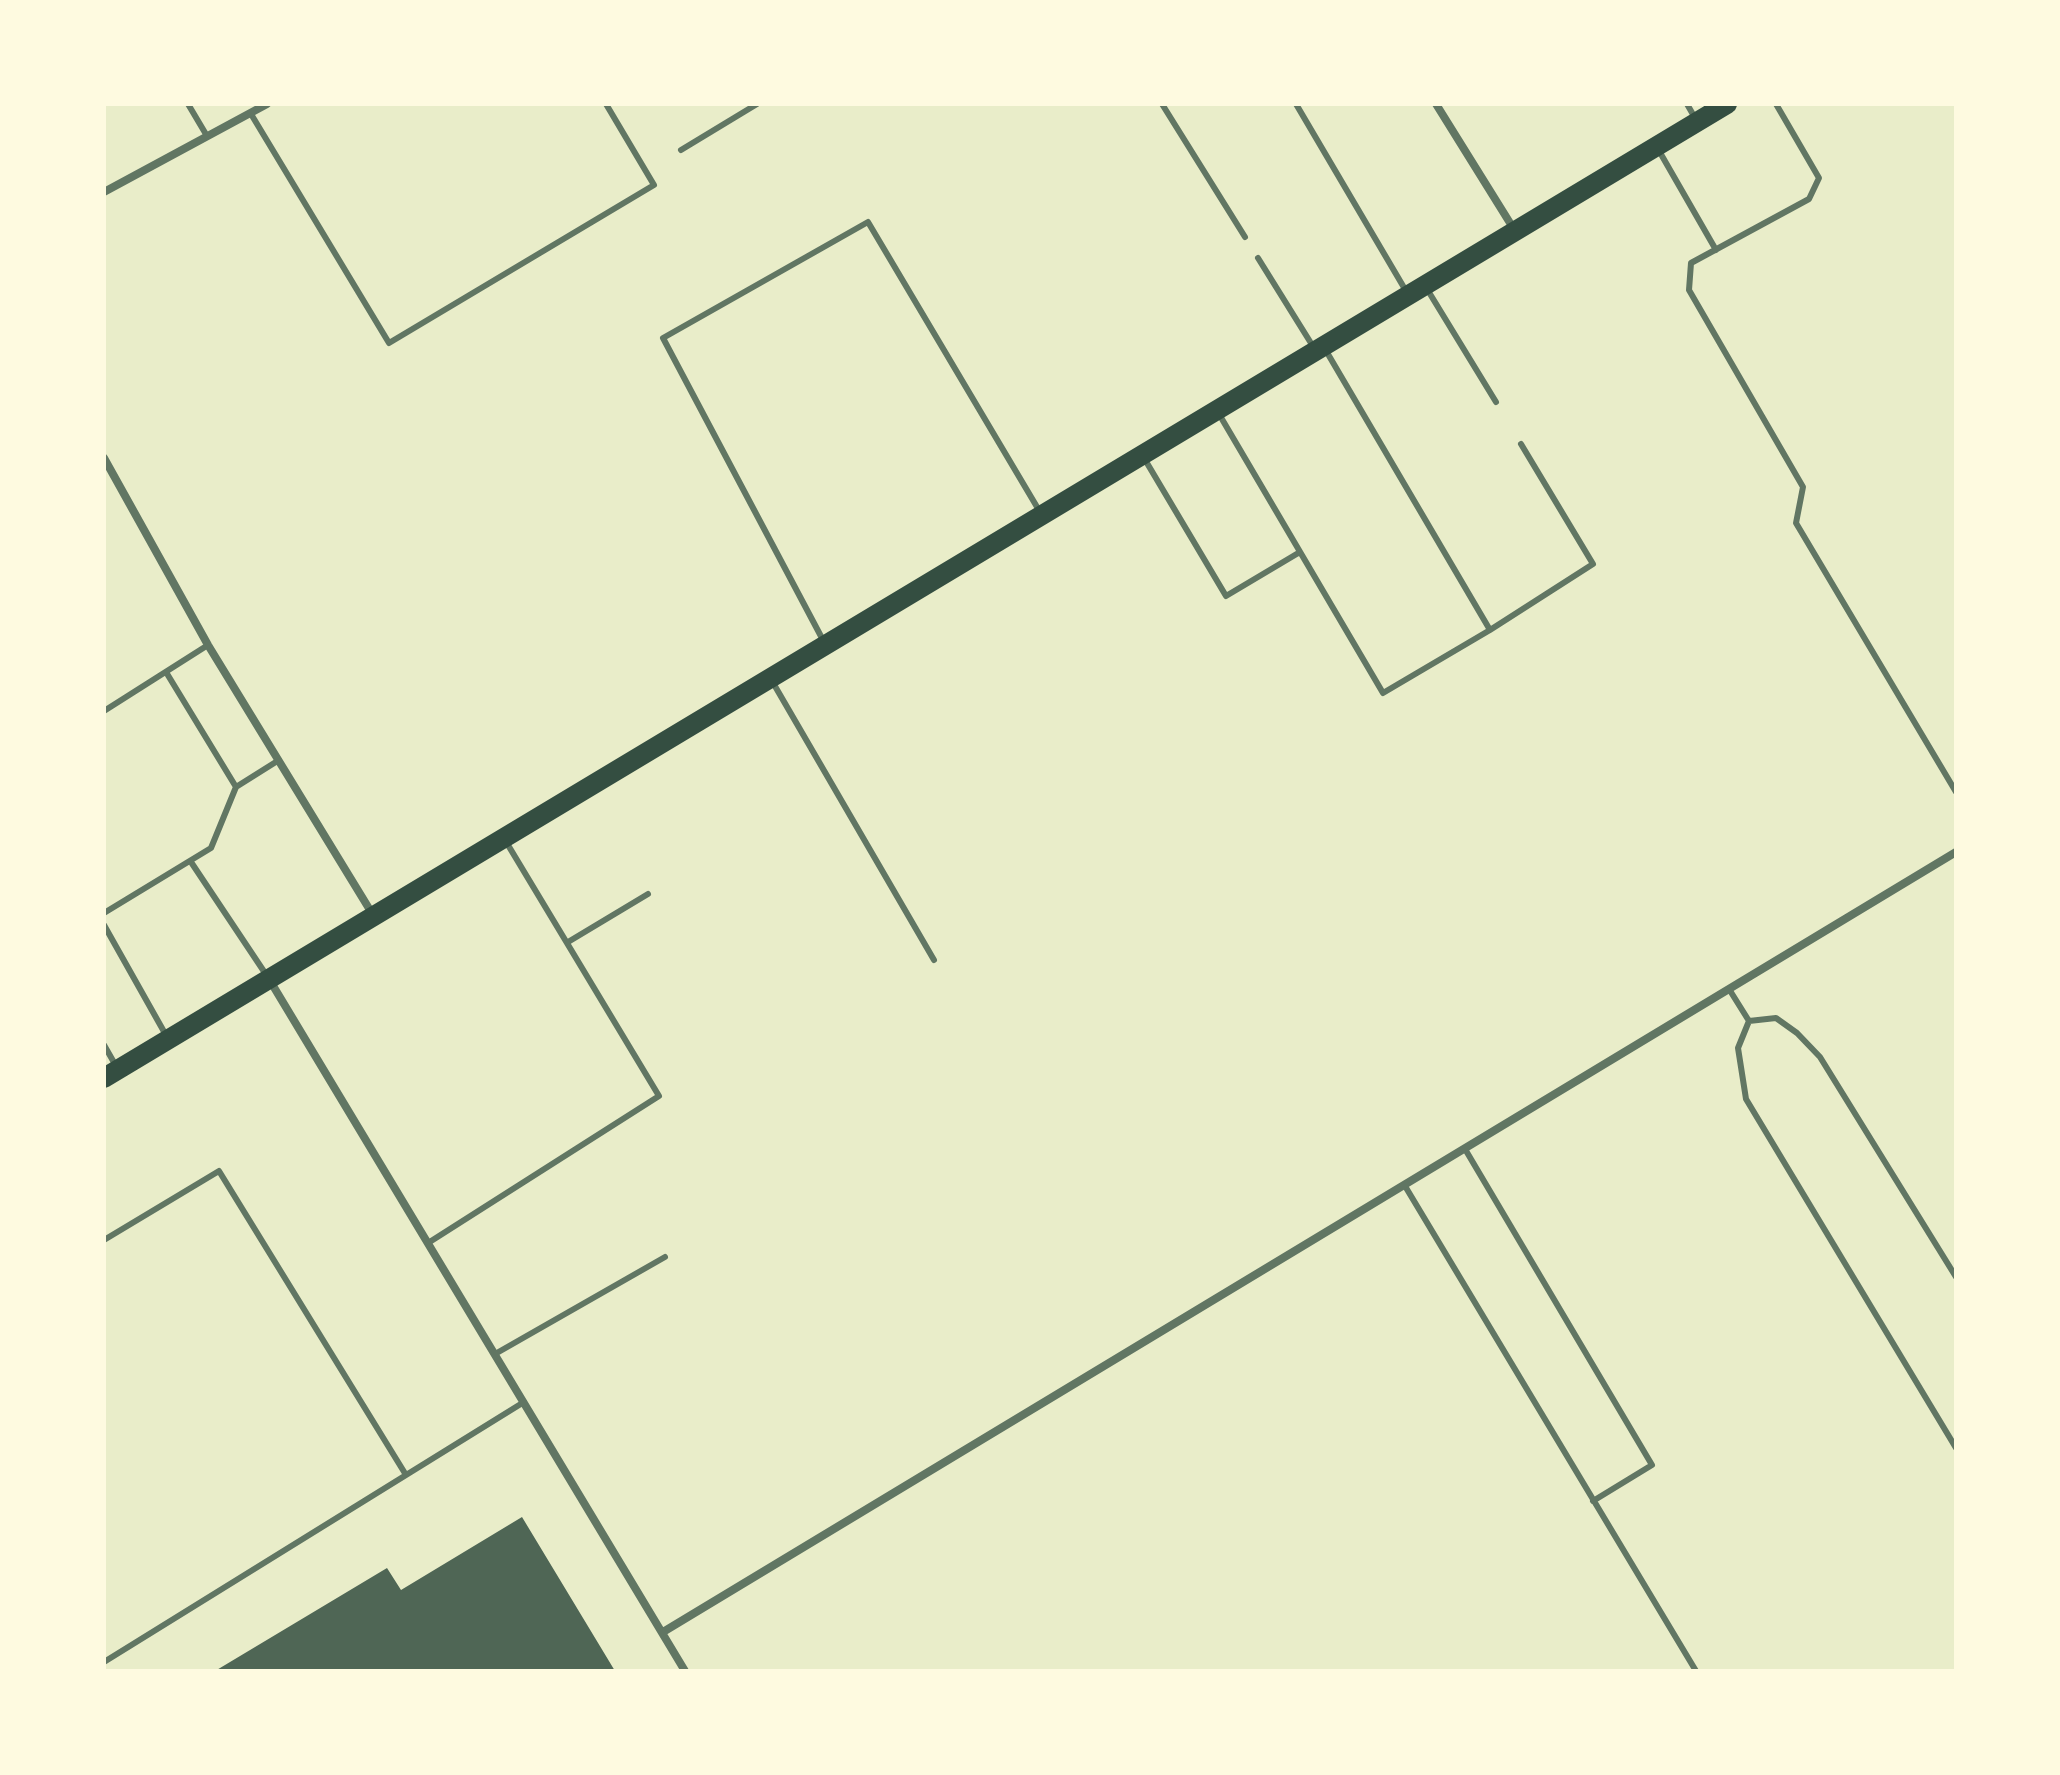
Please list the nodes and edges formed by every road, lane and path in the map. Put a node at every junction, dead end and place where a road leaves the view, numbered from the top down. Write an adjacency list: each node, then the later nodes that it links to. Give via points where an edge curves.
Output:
1 (188, 104): 12 (lane)
2 (267, 104): 11 (street)
3 (606, 104): 11 (lane, via 654,185 389,343)
4 (757, 104): 14 (lane)
5 (1162, 104): 17 (lane)
6 (1296, 104): 20 (lane)
7 (1436, 104): 16 (street)
8 (1727, 104): 10 (main road)
9 (1776, 104): 18 (lane, via 1819,178 1809,199)
10 (1692, 113): 13 (main road)
11 (251, 114): 12 (street)
12 (207, 136): 15 (street)
13 (1657, 146): 16 (main road); 18 (lane)
14 (681, 150)
15 (104, 192)
16 (1515, 231): 20 (main road)
17 (1245, 237)
18 (1716, 250): 37 (lane, via 1691,263 1689,290 1803,487 1796,523)
19 (1258, 258): 21 (lane)
20 (1417, 290): 21 (main road); 22 (lane)
21 (1320, 348): 23 (main road); 29 (lane)
22 (1496, 402)
23 (1217, 410): 25 (main road); 28 (lane)
24 (1521, 444): 29 (lane, via 1593,564)
25 (1142, 455): 27 (main road); 28 (lane, via 1226,596)
26 (104, 458): 30 (street)
27 (1042, 515): 31 (main road); 31 (lane, via 868,222 663,338)
28 (1300, 552): 29 (lane, via 1383,693)
29 (1490, 630)
30 (208, 645): 32 (lane); 35 (street)
31 (825, 645): 33 (main road)
32 (166, 672): 34 (lane); 36 (lane)
33 (770, 678): 38 (main road); 46 (lane)
34 (104, 711)
35 (279, 760): 36 (lane); 43 (street)
36 (236, 787): 40 (lane, via 211,848)
37 (1956, 792)
38 (504, 838): 43 (main road); 45 (lane)
39 (1956, 852): 48 (street)
40 (191, 862): 42 (lane); 47 (lane)
41 (648, 894): 45 (lane)
42 (104, 913)
43 (373, 916): 47 (main road)
44 (104, 925): 50 (lane)
45 (568, 942): 56 (lane, via 659,1096)
46 (934, 960)
47 (269, 979): 50 (main road); 56 (street)
48 (1729, 989): 49 (lane); 53 (street)
49 (1749, 1021): 58 (lane, via 1776,1018 1820,1057); 61 (lane, via 1738,1048 1746,1099)
50 (168, 1039): 52 (main road)
51 (104, 1045): 52 (lane)
52 (111, 1073)
53 (1465, 1149): 54 (street); 63 (lane, via 1652,1465)
54 (1405, 1186): 63 (lane); 64 (street)
55 (104, 1240): 62 (lane, via 219,1171)
56 (428, 1243): 59 (street)
57 (665, 1257): 59 (lane)
58 (1956, 1277)
59 (495, 1354): 60 (street)
60 (524, 1402): 62 (lane); 64 (street)
61 (1956, 1448)
62 (406, 1475): 65 (lane)
63 (1593, 1501): 67 (lane)
64 (663, 1632): 66 (street)
65 (104, 1662)
66 (685, 1671)
67 (1696, 1671)

